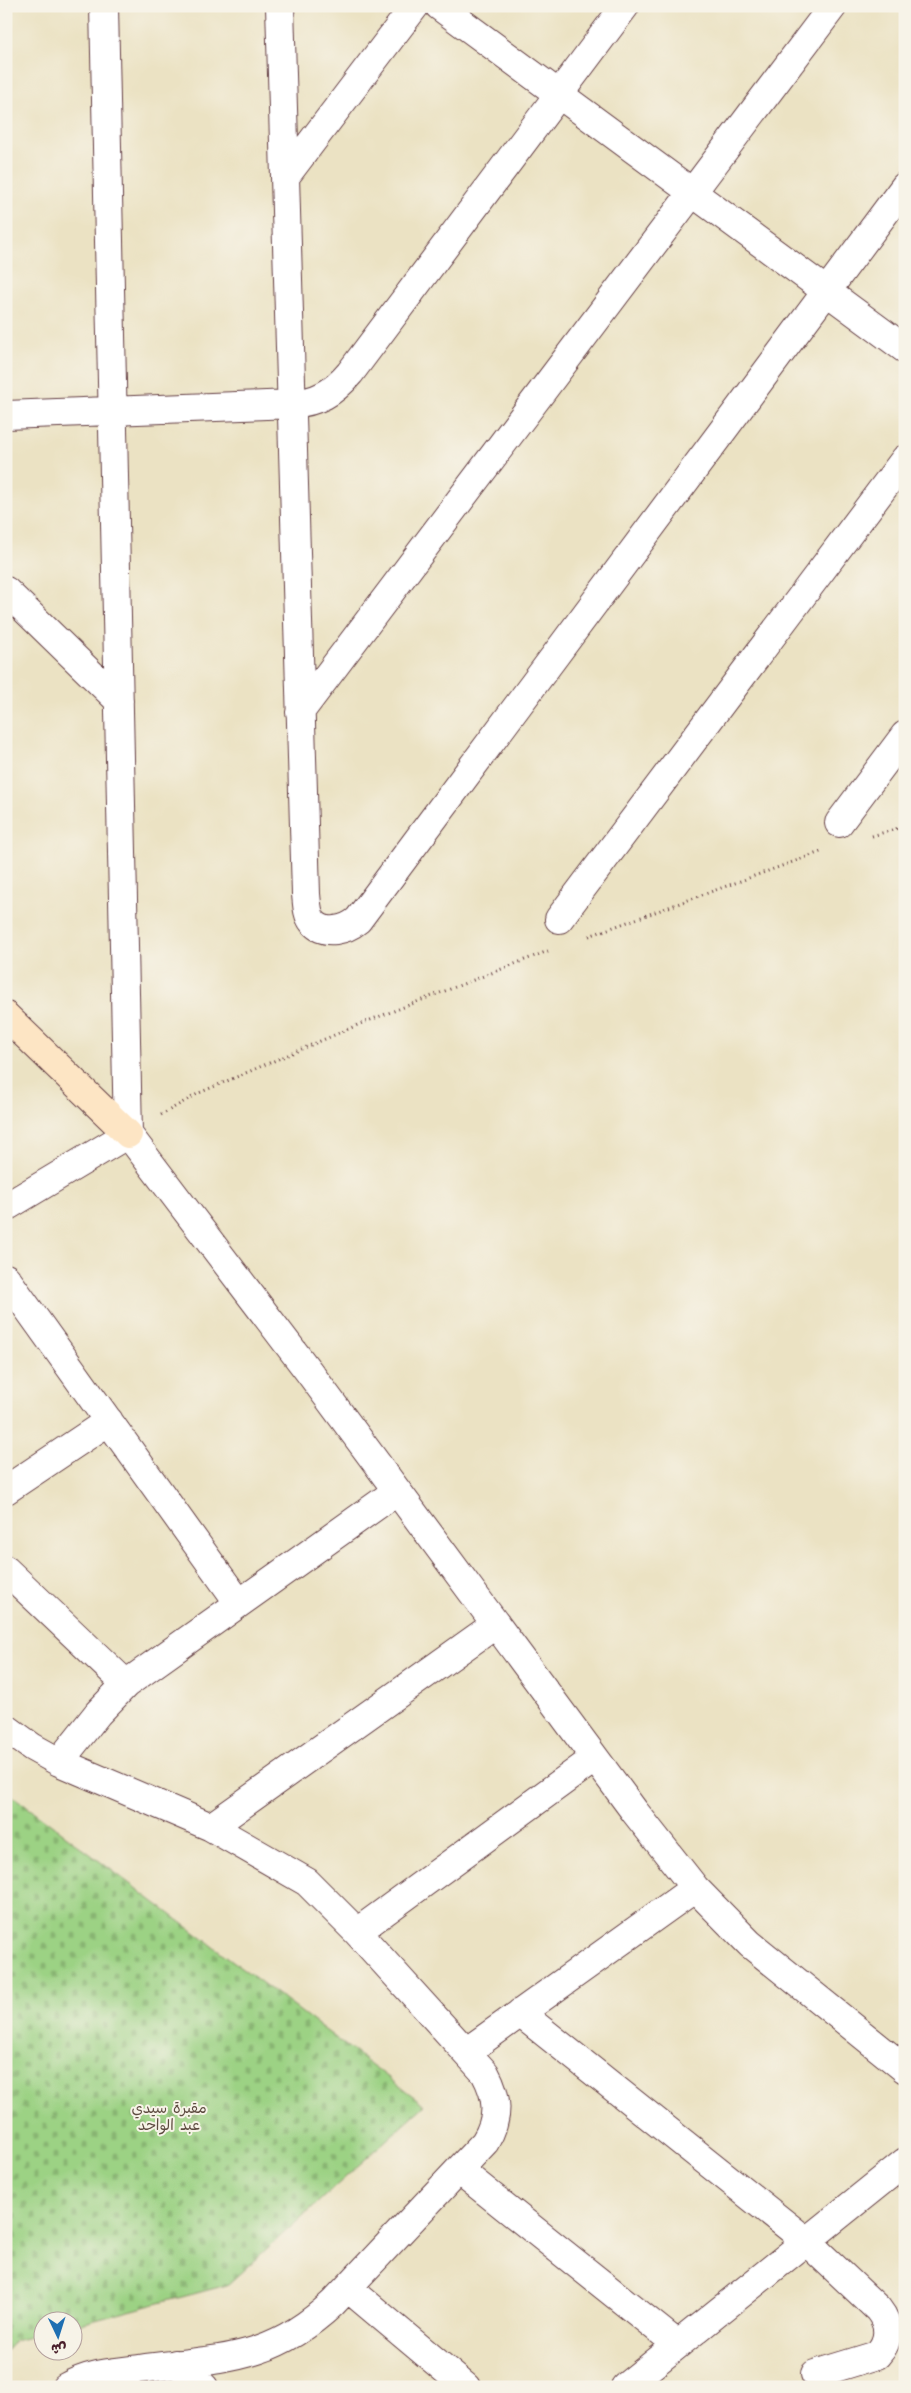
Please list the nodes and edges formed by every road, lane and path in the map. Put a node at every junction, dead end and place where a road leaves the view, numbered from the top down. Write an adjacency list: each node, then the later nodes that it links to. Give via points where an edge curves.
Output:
1 (104, 6): 14 (street)
2 (280, 6): 8 (street)
3 (415, 6): 8 (street)
4 (439, 6): 7 (street)
5 (625, 6): 7 (street)
6 (833, 6): 10 (street)
7 (558, 94): 10 (street); 13 (street, via 345,379 328,395)
8 (285, 177): 13 (street)
9 (905, 186): 11 (street)
10 (692, 193): 11 (street); 19 (street)
11 (826, 291): 12 (street); 19 (street, via 358,920 340,930 321,927 313,922 308,910)
12 (905, 350)
13 (292, 404): 14 (street); 19 (street)
14 (113, 411): 15 (street); 18 (street)
15 (6, 415)
16 (905, 458): 25 (street)
17 (6, 590): 18 (street)
18 (119, 701): 29 (street)
19 (300, 712)
20 (905, 735): 21 (street)
21 (839, 823)
22 (905, 826): 23 (path)
23 (869, 837)
24 (825, 850): 26 (path)
25 (559, 919)
26 (581, 938)
27 (555, 948): 29 (path, via 421,999 208,1089)
28 (6, 1016): 29 (street)
29 (128, 1134): 30 (street); 34 (street)
30 (6, 1207)
31 (6, 1278): 32 (street)
32 (109, 1421): 33 (street); 36 (street)
33 (6, 1490)
34 (397, 1490): 36 (street); 37 (street)
35 (6, 1570): 38 (street)
36 (239, 1603): 38 (street)
37 (496, 1624): 40 (street); 42 (street)
38 (126, 1684): 41 (street)
39 (6, 1728): 41 (street)
40 (595, 1758): 43 (street); 44 (street)
41 (59, 1762): 42 (street)
42 (211, 1827): 44 (street, via 307,1882)
43 (695, 1888): 45 (street); 47 (street, via 750,1944)
44 (357, 1932): 46 (street)
45 (520, 2013): 46 (street); 50 (street)
46 (466, 2052): 49 (street, via 485,2073 497,2105 496,2118 485,2142)
47 (905, 2069)
48 (905, 2162): 50 (street)
49 (459, 2170): 51 (street); 52 (street)
50 (805, 2240): 52 (street); 54 (street, via 878,2309 888,2331 883,2348 877,2355)
51 (348, 2288): 53 (street, via 314,2321 272,2346 226,2359); 57 (street)
52 (677, 2344): 58 (street)
53 (176, 2364): 55 (street, via 102,2373); 56 (street)
54 (815, 2374)
55 (66, 2387)
56 (204, 2387)
57 (466, 2387)
58 (625, 2387)

